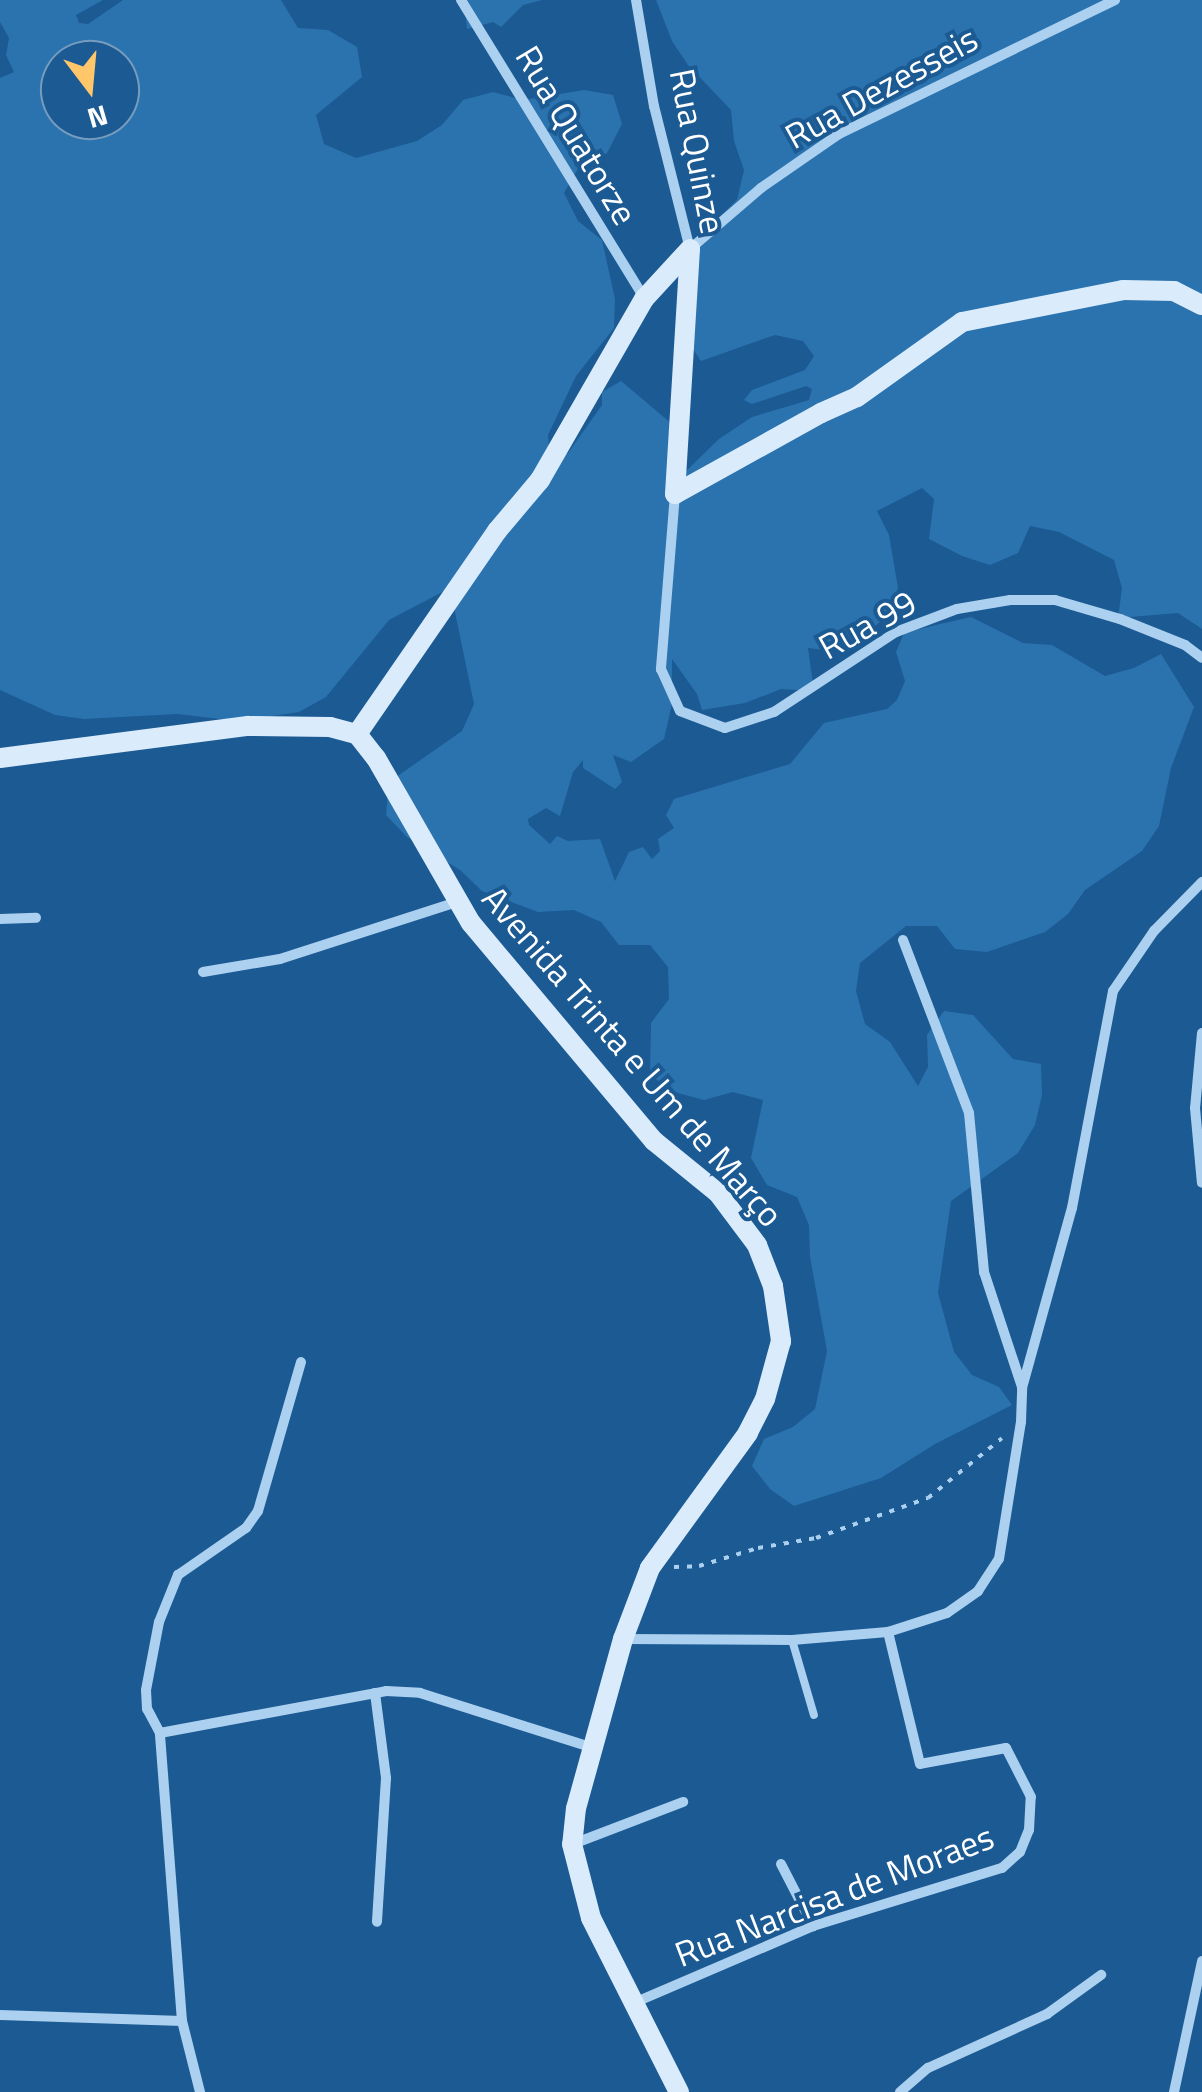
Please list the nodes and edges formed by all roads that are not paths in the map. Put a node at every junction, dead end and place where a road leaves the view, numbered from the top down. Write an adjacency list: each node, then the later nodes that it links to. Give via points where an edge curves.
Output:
1 (461, 0): 5 (street, Rua Quatorze)
2 (636, 0): 4 (street, Rua Quinze)
3 (1115, 0): 4 (street, Rua Dezesseis, via 838,134)
4 (690, 249): 5 (street, Rua Quinze); 7 (street)
5 (644, 299): 9 (street, Rua Quinze, via 540,480)
6 (1202, 305): 7 (street, via 1174,290 1123,290 962,322 858,398)
7 (674, 494): 8 (street, Rua 99, via 661,669 680,711 725,728 774,712 896,632 956,609 1010,600 1054,600 1120,619)
8 (1202, 658)
9 (357, 734): 10 (street, via 330,727 248,726); 12 (street, Avenida Trinta e Um de Março)
10 (0, 758)
11 (1202, 882): 20 (street, via 1154,931 1112,991 1072,1208)
12 (456, 902): 16 (street, via 280,959); 22 (street, Avenida Trinta e Um de Março, via 654,1141 718,1194 757,1245 773,1286 781,1341 765,1399 748,1433 650,1568)
13 (36, 918): 14 (street)
14 (0, 919)
15 (903, 940): 20 (street, via 969,1112 984,1272)
16 (203, 972)
17 (1202, 1033): 18 (street, via 1195,1108)
18 (1202, 1183)
19 (301, 1362): 26 (street, via 258,1511 246,1528 186,1566 159,1622 146,1690)
20 (1022, 1388): 21 (street, via 999,1560 978,1591 946,1613)
21 (888, 1632): 23 (street); 32 (street, Rua Narcisa de Moraes, via 920,1764 1006,1748 1031,1796 1029,1830 1020,1852 1002,1868)
22 (623, 1639): 23 (street); 27 (street, Avenida Trinta e Um de Março)
23 (792, 1640): 25 (lane)
24 (375, 1693): 26 (street); 27 (street, via 420,1693); 31 (street, via 386,1778)
25 (814, 1716)
26 (160, 1733): 37 (street)
27 (592, 1748): 29 (street, Avenida Trinta e Um de Março)
28 (684, 1802): 29 (street)
29 (572, 1844): 35 (street, Avenida Trinta e Um de Março, via 591,1918)
30 (781, 1864): 32 (street)
31 (377, 1922)
32 (813, 1926): 35 (street, Rua Narcisa de Moraes)
33 (1202, 1961): 41 (street)
34 (1101, 1975): 40 (street, via 1047,2014 928,2068)
35 (636, 2002): 39 (street, Avenida Trinta e Um de Março)
36 (0, 2015): 37 (street)
37 (182, 2020): 38 (street)
38 (200, 2092)
39 (680, 2092)
40 (900, 2092)
41 (1174, 2092)

